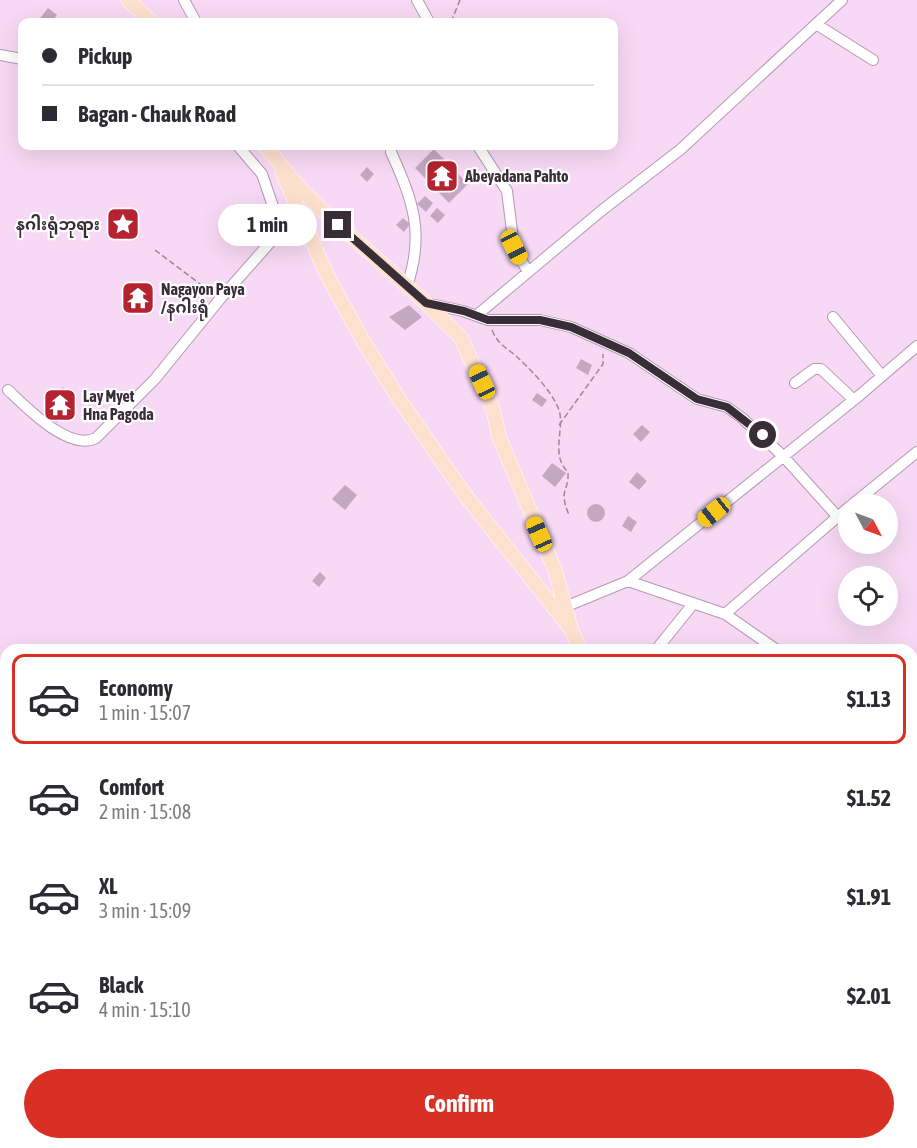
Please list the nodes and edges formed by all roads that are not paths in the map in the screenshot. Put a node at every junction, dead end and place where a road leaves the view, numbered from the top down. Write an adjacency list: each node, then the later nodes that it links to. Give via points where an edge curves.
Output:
1 (128, 0): 5 (main road)
2 (184, 0): 6 (street)
3 (417, 0): 7 (street)
4 (842, 0): 8 (street)
5 (148, 18)
6 (194, 18)
7 (427, 18)
8 (816, 24): 11 (street); 19 (street, via 681,149)
9 (0, 55): 10 (street)
10 (18, 58)
11 (873, 60)
12 (241, 150): 18 (street, via 262,174)
13 (268, 150): 16 (main road)
14 (481, 150): 19 (street, via 507,191 514,247)
15 (391, 152): 20 (street, via 415,219 417,258)
16 (280, 164): 17 (main road); 20 (main road, via 321,209)
17 (298, 211): 18 (street); 35 (main road, via 327,274 399,399 465,495)
18 (281, 230): 27 (street, via 155,379 112,424 89,441 61,434)
19 (528, 272): 22 (street)
20 (407, 286): 21 (main road)
21 (426, 303): 22 (street); 35 (main road, via 461,338 494,409 499,437 555,570)
22 (477, 315): 30 (street, via 488,320 540,320 603,340 697,399 727,407)
23 (833, 317): 25 (street)
24 (917, 346): 25 (street)
25 (882, 376): 28 (street)
26 (795, 383): 28 (street, via 814,369 821,369)
27 (8, 390)
28 (854, 400): 30 (street)
29 (917, 452): 31 (street)
30 (783, 456): 32 (street); 33 (street)
31 (865, 494)
32 (837, 516): 36 (street)
33 (628, 581): 34 (street); 35 (street)
34 (693, 604): 36 (street); 38 (street)
35 (561, 609): 37 (main road)
36 (725, 614): 39 (street)
37 (577, 644)
38 (661, 644)
39 (768, 644)

